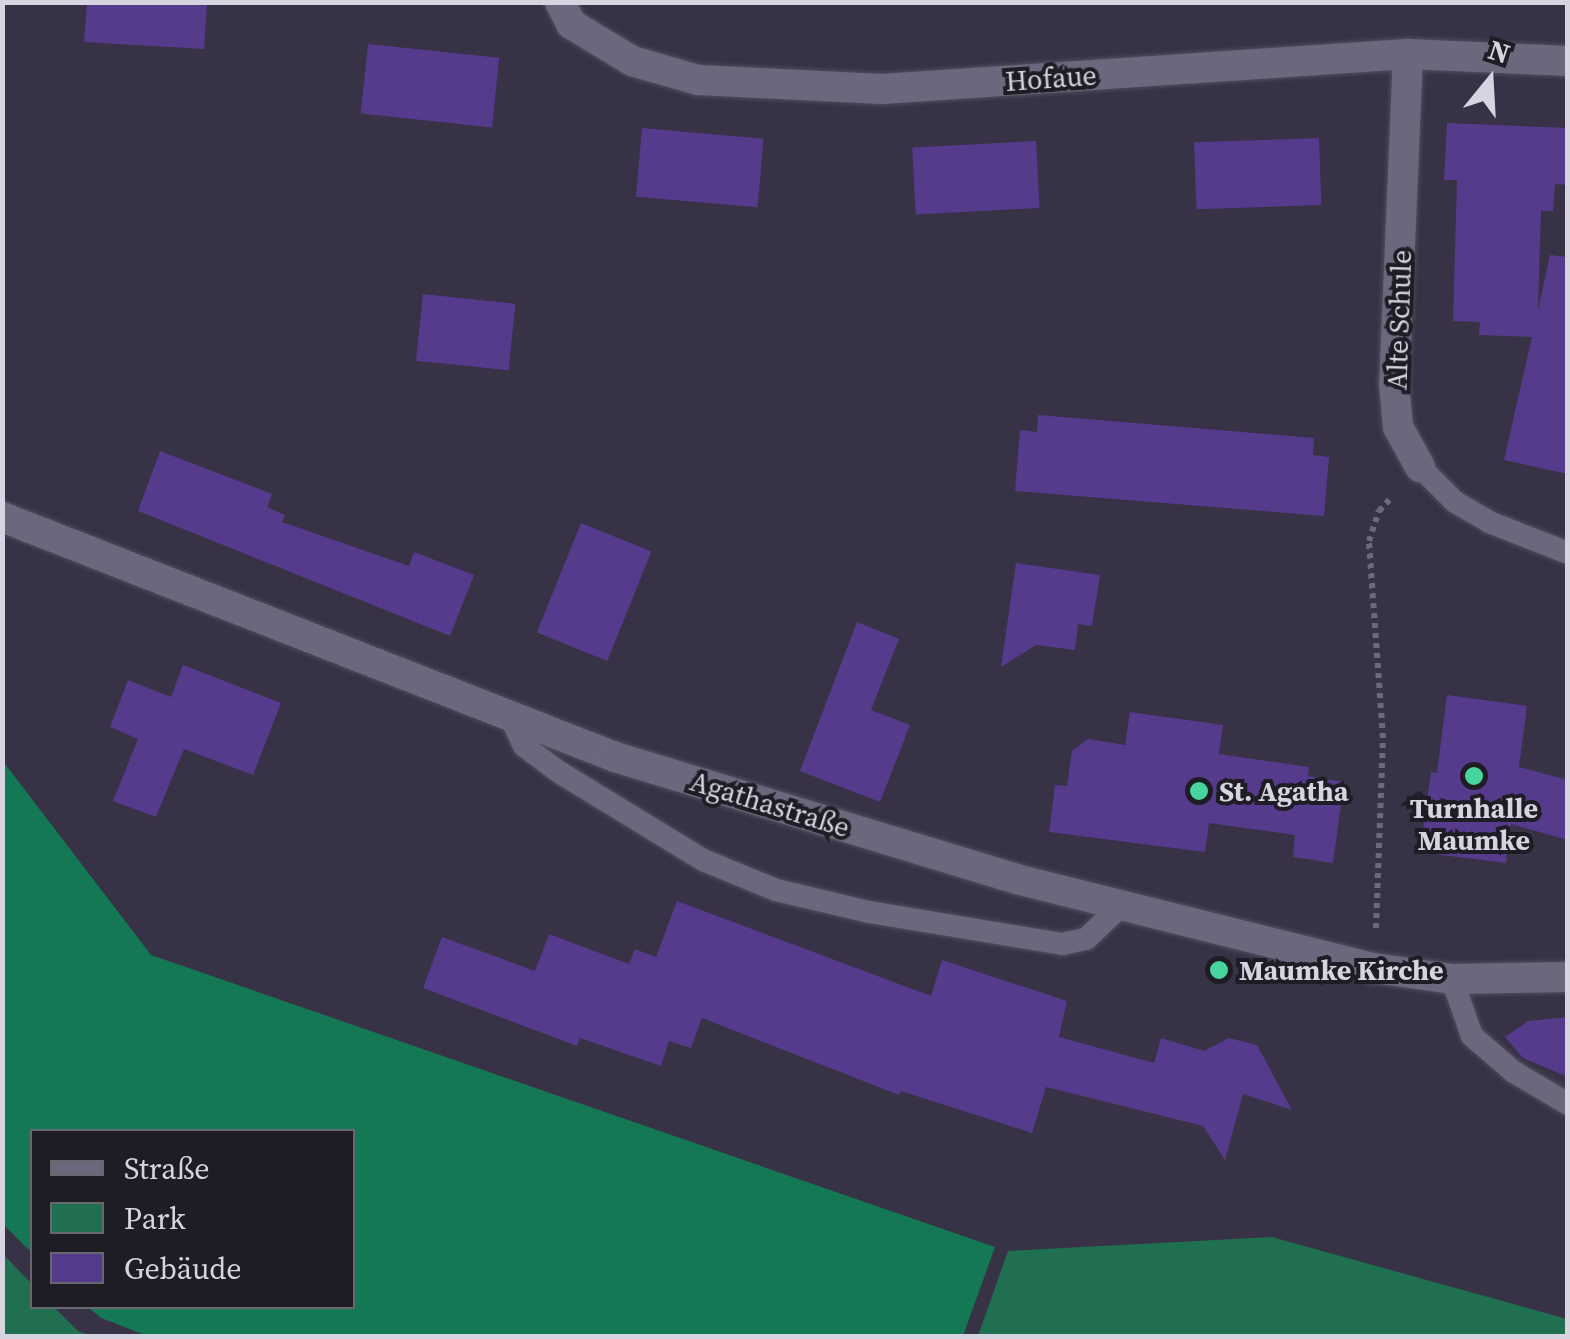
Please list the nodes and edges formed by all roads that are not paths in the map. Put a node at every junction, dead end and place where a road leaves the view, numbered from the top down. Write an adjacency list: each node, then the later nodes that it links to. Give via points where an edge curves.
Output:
1 (560, 2): 2 (street, Hofaue, via 570,24 632,61 698,80 882,89)
2 (1408, 54): 3 (street, Hofaue); 4 (street, Alte Schule, via 1394,383 1398,427)
3 (1568, 61)
4 (1420, 467): 6 (lane, Alte Schule, via 1489,522)
5 (2, 517): 7 (street, Agathastraße)
6 (1568, 553)
7 (510, 716): 8 (street, Agathastraße, via 615,757); 8 (lane, via 524,746 574,782 703,860 776,890 1062,944 1086,938)
8 (1120, 906): 10 (street, Agathastraße, via 1374,968)
9 (1568, 977): 10 (street, Agathastraße)
10 (1452, 979): 11 (lane, via 1472,1036 1514,1072)
11 (1568, 1104)

